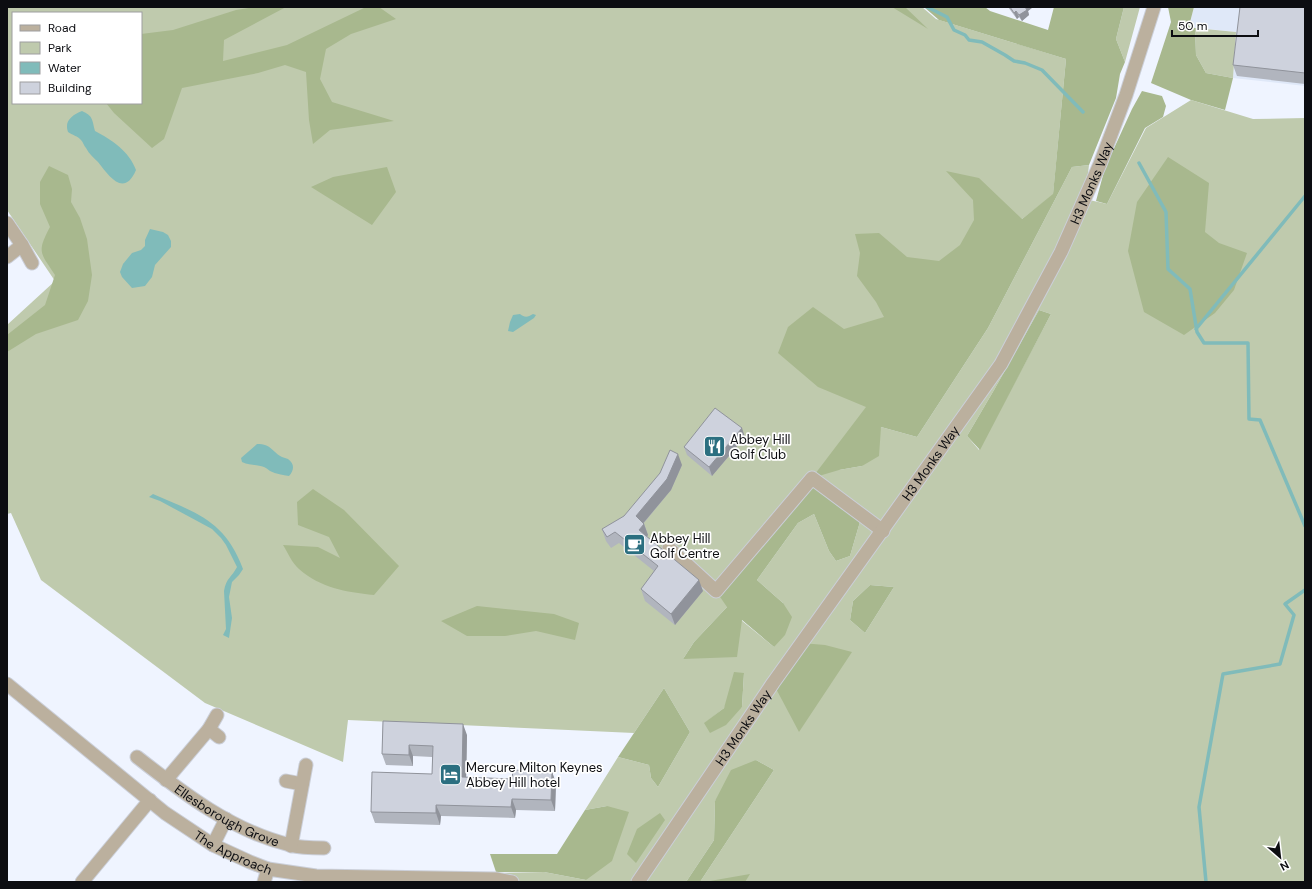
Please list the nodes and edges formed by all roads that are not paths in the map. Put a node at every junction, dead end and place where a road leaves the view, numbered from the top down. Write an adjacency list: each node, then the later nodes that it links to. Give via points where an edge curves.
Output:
1 (1154, 7): 6 (street, H3 Monks Way, via 1126,95 1100,164 1061,252 1001,364)
2 (7, 223): 3 (street)
3 (22, 245): 4 (street); 5 (street)
4 (7, 257)
5 (32, 263)
6 (883, 531): 7 (street, via 812,478 716,591); 25 (street, H3 Monks Way, via 773,683)
7 (669, 548)
8 (7, 684): 15 (street, The Approach)
9 (217, 715): 12 (street, Ellesborough Grove, via 214,733)
10 (137, 757): 12 (street, Ellesborough Grove)
11 (306, 765): 14 (street, Ellesborough Grove)
12 (166, 780): 16 (street, Ellesborough Grove)
13 (286, 781): 14 (street)
14 (302, 784): 18 (street, Ellesborough Grove)
15 (150, 800): 17 (street, The Approach); 22 (street)
16 (226, 819): 17 (street); 18 (street, Ellesborough Grove, via 258,835)
17 (213, 845): 20 (street, The Approach)
18 (291, 846): 19 (street, Ellesborough Grove)
19 (324, 848)
20 (268, 869): 21 (street, The Approach, via 316,876); 23 (street)
21 (387, 880): 24 (street, The Approach, via 496,879)
22 (82, 882)
23 (264, 882)
24 (512, 882)
25 (638, 882)

